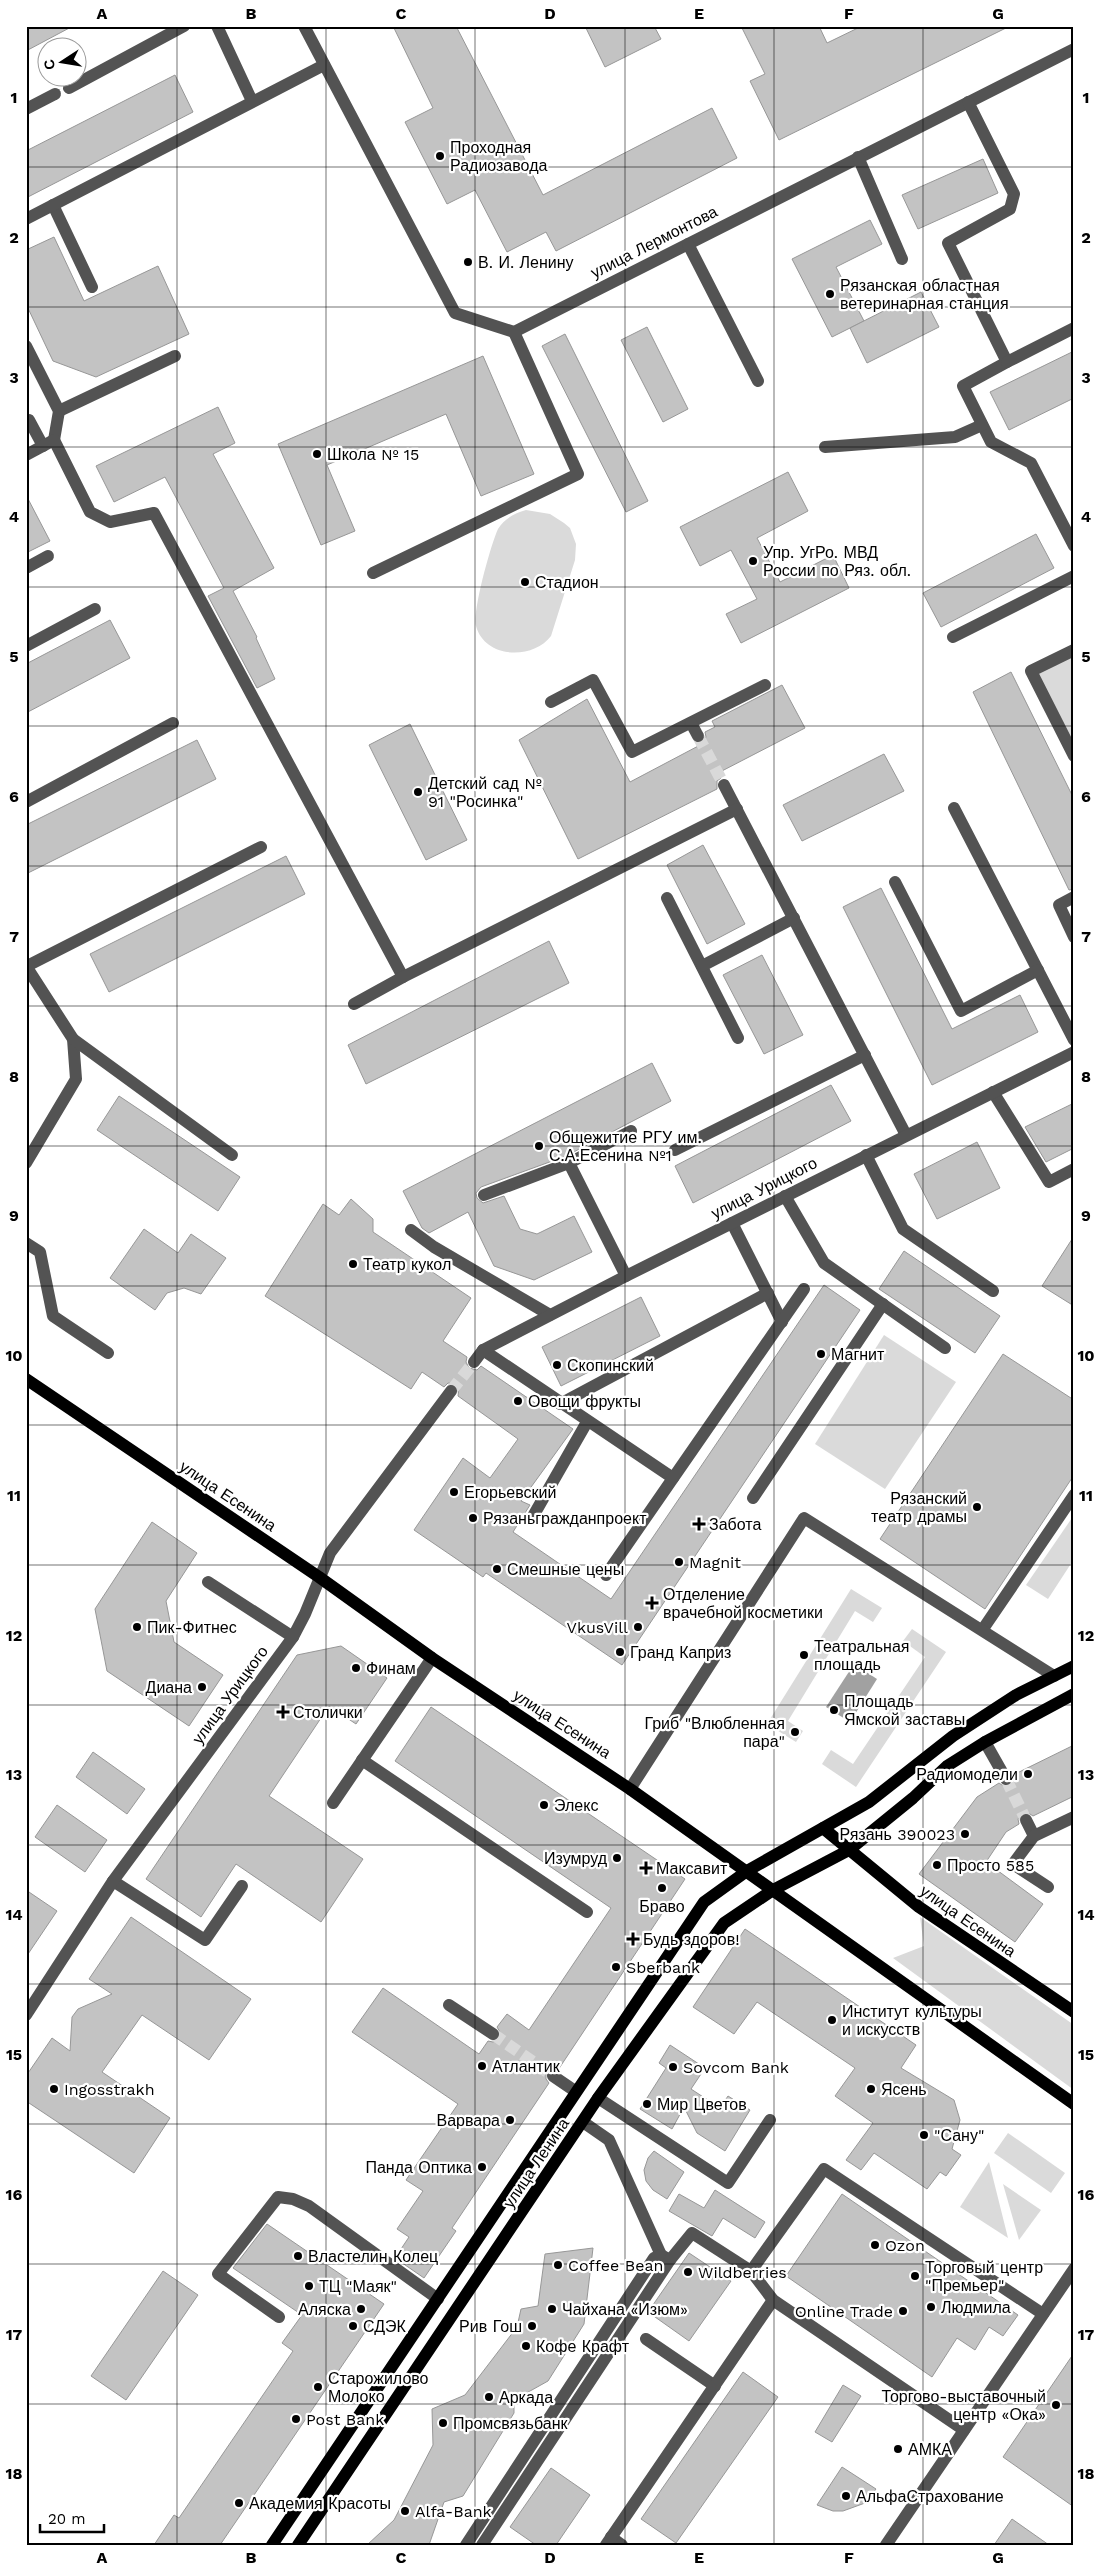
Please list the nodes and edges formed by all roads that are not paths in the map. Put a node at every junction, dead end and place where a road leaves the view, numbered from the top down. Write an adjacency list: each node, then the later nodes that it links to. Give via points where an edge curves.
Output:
1 (184, 26): 6 (street)
2 (217, 26): 8 (street)
3 (304, 26): 5 (street)
4 (1074, 49): 9 (street, улица Лермонтова)
5 (324, 65): 8 (street); 18 (street, via 454,313)
6 (88, 77)
7 (55, 94): 10 (street)
8 (252, 101): 12 (street)
9 (968, 102): 11 (street, улица Лермонтова); 21 (street, via 1014,194 1010,209 948,243)
10 (26, 109)
11 (858, 157): 14 (street, улица Лермонтова); 15 (street)
12 (53, 205): 13 (street); 16 (street)
13 (26, 219)
14 (688, 244): 18 (street, улица Лермонтова); 22 (street)
15 (902, 258)
16 (92, 287)
17 (1074, 328): 21 (street)
18 (514, 332): 32 (street, via 578,474)
19 (26, 346): 23 (street)
20 (175, 356): 23 (street)
21 (1007, 362): 25 (street, via 963,386)
22 (758, 381)
23 (59, 411): 26 (street)
24 (29, 420): 26 (street)
25 (982, 425): 27 (street, via 955,437); 29 (street, via 991,442 1031,463)
26 (49, 443): 28 (street); 57 (street, via 90,512 110,522 154,513)
27 (825, 447)
28 (26, 455)
29 (1074, 546)
30 (48, 556): 31 (street)
31 (26, 568)
32 (373, 573)
33 (1074, 576): 35 (street)
34 (95, 609): 36 (street)
35 (953, 637)
36 (26, 646)
37 (1074, 650): 43 (street, via 1031,671)
38 (765, 685): 41 (street)
39 (551, 702): 41 (street, via 593,680 632,752)
40 (173, 723): 45 (street)
41 (691, 723): 42 (street)
42 (698, 736)
43 (1074, 756)
44 (724, 785): 47 (street)
45 (26, 802)
46 (954, 808): 56 (street)
47 (737, 809): 52 (street); 57 (street)
48 (261, 847): 54 (street)
49 (895, 882): 56 (street, via 961,1011)
50 (1074, 897): 53 (street, via 1059,905)
51 (667, 898): 55 (street)
52 (794, 918): 55 (street); 63 (street)
53 (1074, 937)
54 (26, 966): 60 (street)
55 (702, 966): 59 (street)
56 (1038, 970): 61 (street)
57 (403, 977): 58 (street)
58 (354, 1004)
59 (738, 1038)
60 (73, 1039): 68 (street); 70 (street, via 76,1079)
61 (1074, 1040)
62 (1074, 1052): 64 (street, улица Урицкого)
63 (865, 1055): 66 (street); 67 (street)
64 (993, 1092): 66 (street, улица Урицкого); 72 (street, via 1049,1182)
65 (631, 1131): 71 (street)
66 (906, 1135): 69 (street, улица Урицкого)
67 (676, 1150)
68 (232, 1154)
69 (866, 1155): 74 (street, улица Урицкого); 80 (street, via 903,1229)
70 (26, 1163)
71 (569, 1163): 73 (street); 78 (street)
72 (1074, 1169)
73 (484, 1195)
74 (785, 1196): 75 (street, улица Урицкого); 82 (street, via 824,1263)
75 (732, 1223): 78 (street, улица Урицкого); 81 (street)
76 (411, 1230): 83 (street, via 434,1247)
77 (26, 1243): 87 (street, via 40,1252 53,1316)
78 (626, 1276): 83 (street, улица Урицкого)
79 (804, 1289): 84 (street)
80 (993, 1291)
81 (768, 1293): 84 (street); 91 (street)
82 (883, 1304): 85 (street); 95 (street)
83 (550, 1315): 86 (street, улица Урицкого)
84 (782, 1322): 93 (street)
85 (946, 1348)
86 (483, 1350): 88 (street, улица Урицкого); 91 (street)
87 (108, 1354)
88 (474, 1362)
89 (26, 1379): 98 (main road, улица Есенина)
90 (452, 1392): 98 (street, улица Урицкого, via 330,1553)
91 (560, 1404): 92 (street)
92 (587, 1422): 93 (street); 96 (street)
93 (673, 1478): 97 (street)
94 (1074, 1495): 100 (street)
95 (752, 1498)
96 (532, 1518)
97 (606, 1575)
98 (319, 1577): 101 (street, улица Урицкого); 102 (main road, улица Есенина)
99 (208, 1582): 101 (street)
100 (982, 1630): 104 (street); 109 (street, via 804,1518)
101 (293, 1637): 117 (street, улица Урицкого)
102 (432, 1658): 107 (street); 109 (main road, улица Есенина)
103 (1074, 1666): 104 (main road, улица Ленина)
104 (1054, 1676): 113 (main road, улица Ленина, via 1016,1695 953,1736 869,1802)
105 (1074, 1694): 106 (main road, улица Ленина)
106 (985, 1742): 108 (street); 115 (main road, улица Ленина, via 947,1766)
107 (362, 1760): 110 (street); 121 (street)
108 (1006, 1780)
109 (630, 1789): 116 (main road, улица Есенина)
110 (333, 1803)
111 (1074, 1817): 114 (street)
112 (1026, 1820): 114 (street)
113 (823, 1828): 115 (main road, улица Есенина); 116 (main road, улица Ленина)
114 (1034, 1836): 119 (street, via 1013,1864)
115 (849, 1850): 120 (main road, улица Ленина); 123 (main road, улица Есенина, via 919,1907)
116 (747, 1871): 120 (main road, улица Есенина); 127 (main road, улица Ленина, via 704,1902)
117 (114, 1881): 118 (street, via 205,1940); 124 (street, улица Урицкого)
118 (242, 1886)
119 (1048, 1887)
120 (773, 1890): 128 (main road, улица Ленина, via 724,1923); 129 (main road, улица Есенина)
121 (587, 1912)
122 (449, 2005): 125 (street)
123 (1074, 2012)
124 (26, 2015)
125 (492, 2034)
126 (554, 2076): 127 (street)
127 (575, 2091): 135 (main road, улица Ленина)
128 (598, 2098): 130 (street, via 728,2183); 131 (main road, улица Ленина)
129 (1074, 2104)
130 (770, 2120)
131 (583, 2122): 132 (street, via 609,2140); 144 (main road, улица Ленина)
132 (666, 2258): 134 (street, via 692,2233); 145 (street, via 654,2258); 146 (street)
133 (1074, 2269): 137 (street)
134 (751, 2271): 136 (street); 137 (street, via 824,2169)
135 (438, 2299): 138 (street, via 309,2206 278,2197 218,2274); 143 (main road, улица Ленина)
136 (773, 2300): 140 (street); 141 (street)
137 (1043, 2314): 141 (street)
138 (279, 2317)
139 (646, 2339): 140 (street)
140 (715, 2386): 142 (street)
141 (964, 2430): 148 (street)
142 (608, 2541): 147 (street)
143 (272, 2545)
144 (298, 2545)
145 (466, 2545)
146 (482, 2545)
147 (622, 2545)
148 (886, 2545)

